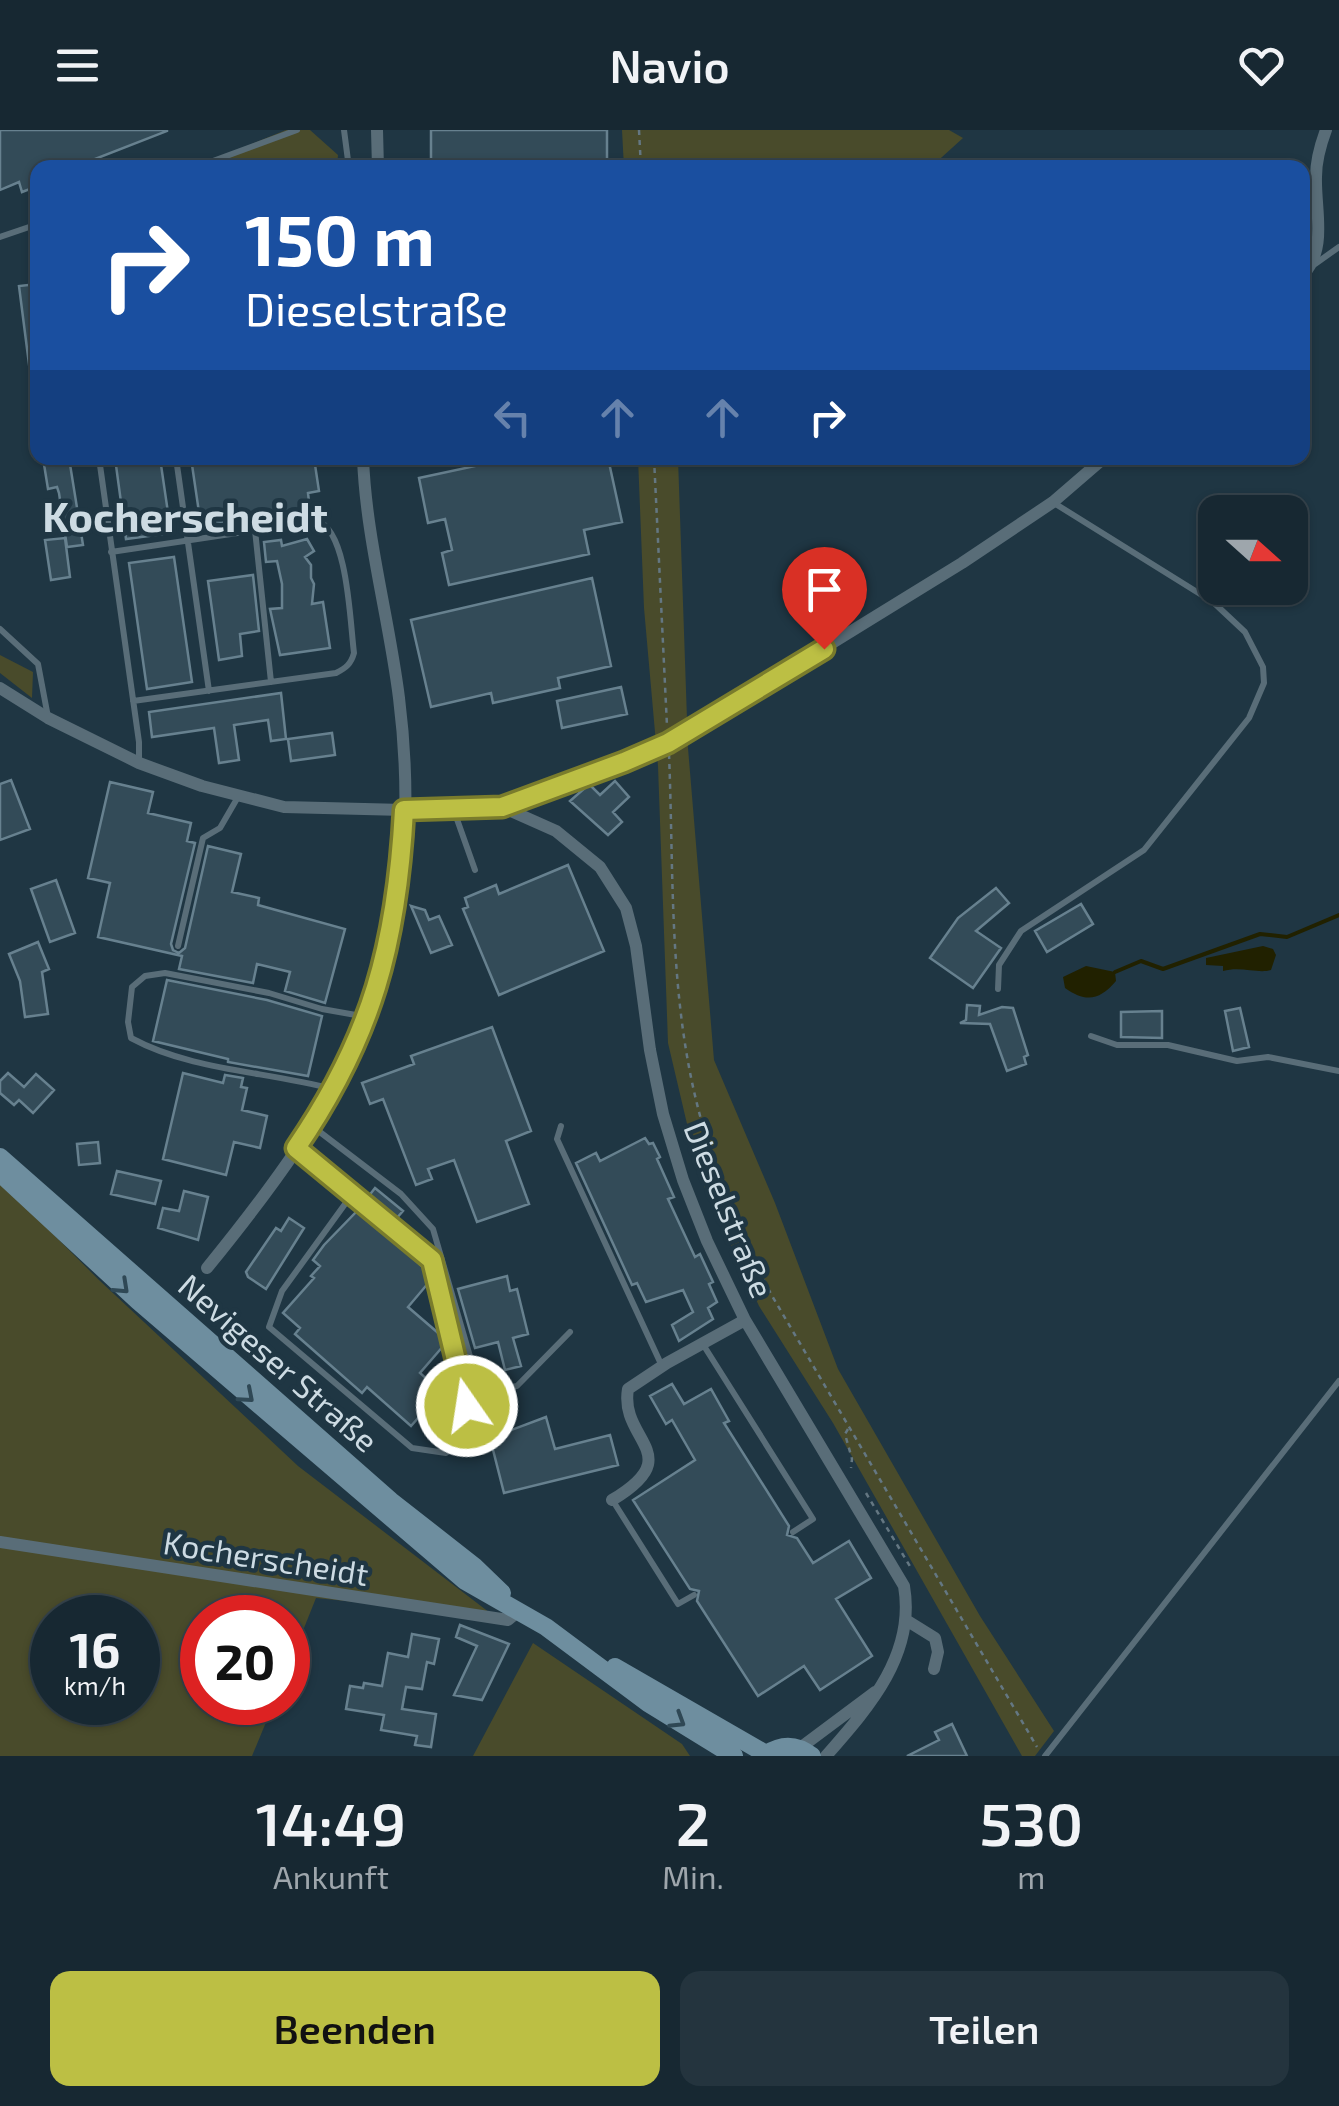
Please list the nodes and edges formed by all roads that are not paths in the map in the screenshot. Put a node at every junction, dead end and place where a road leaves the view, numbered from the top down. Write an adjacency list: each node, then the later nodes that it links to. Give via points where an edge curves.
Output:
1 (297, 130): 5 (lane)
2 (344, 130): 6 (lane)
3 (377, 130): 7 (street)
4 (1326, 130): 11 (street, via 1318,152)
5 (216, 160)
6 (348, 160)
7 (378, 160)
8 (30, 227): 9 (lane)
9 (0, 237)
10 (1339, 246): 11 (lane)
11 (1314, 264): 12 (street)
12 (1310, 268)
13 (100, 465): 20 (lane)
14 (177, 465): 19 (lane)
15 (364, 465): 31 (street, via 400,701)
16 (1096, 465): 17 (street)
17 (1053, 502): 30 (street, via 668,743); 34 (lane, via 1213,602 1246,632 1264,683 1249,718 1144,850 1021,931 999,965)
18 (255, 530): 19 (lane); 22 (lane); 22 (lane, via 317,521 334,532 354,653 336,672)
19 (188, 541): 20 (lane); 24 (lane)
20 (111, 552): 25 (lane)
21 (0, 629): 26 (lane, via 38,664)
22 (272, 682): 24 (lane)
23 (0, 688): 26 (street, Dieselstraße)
24 (209, 690): 25 (lane)
25 (133, 701): 27 (lane)
26 (48, 718): 27 (street, Dieselstraße)
27 (139, 763): 28 (street, Dieselstraße)
28 (238, 796): 31 (street, Dieselstraße, via 284,807); 33 (lane, via 220,828 204,838)
29 (453, 807): 30 (street, Dieselstraße); 31 (street, Dieselstraße); 32 (lane)
30 (502, 807): 46 (street, Dieselstraße, via 578,846 626,908 663,1114 706,1242)
31 (404, 810): 35 (street, via 395,918)
32 (476, 870)
33 (178, 946)
34 (998, 989)
35 (368, 1017): 38 (street); 38 (lane, via 165,973 145,976 132,987 131,1038 150,1048)
36 (1091, 1036): 37 (lane)
37 (1339, 1071)
38 (332, 1089): 39 (street)
39 (311, 1125): 41 (street); 47 (lane, via 401,1194 433,1229 476,1378 486,1391 517,1386)
40 (561, 1126): 49 (lane, via 557,1139)
41 (296, 1148): 44 (lane); 45 (street)
42 (0, 1157): 55 (main road, Nevigeser Straße)
43 (0, 1173): 55 (main road, Nevigeser Straße, one-way to 55, via 382,1513 465,1581)
44 (353, 1193): 44 (lane, via 282,1291 269,1327 412,1448 446,1453 464,1434 467,1406 432,1260)
45 (208, 1268)
46 (745, 1320): 48 (street); 56 (street, Dieselstraße, via 898,1571)
47 (570, 1332)
48 (702, 1343): 49 (street); 52 (lane, via 813,1519)
49 (662, 1366): 51 (street, via 628,1390 649,1461 645,1475)
50 (1339, 1380): 64 (lane)
51 (612, 1500): 54 (lane, via 678,1604)
52 (793, 1532)
53 (0, 1542): 55 (street, Kocherscheidt, via 508,1620)
54 (694, 1595)
55 (520, 1610): 57 (main road, Nevigeser Straße)
56 (906, 1620): 58 (street, via 935,1638); 59 (street, Dieselstraße)
57 (570, 1643): 61 (main road, Nevigeser Straße); 62 (main road, Nevigeser Straße, one-way to 62, via 648,1703)
58 (934, 1668)
59 (881, 1688): 60 (street); 63 (street, Dieselstraße)
60 (806, 1752): 61 (main road, via 782,1747)
61 (765, 1755)
62 (734, 1756)
63 (826, 1756)
64 (1044, 1756)

